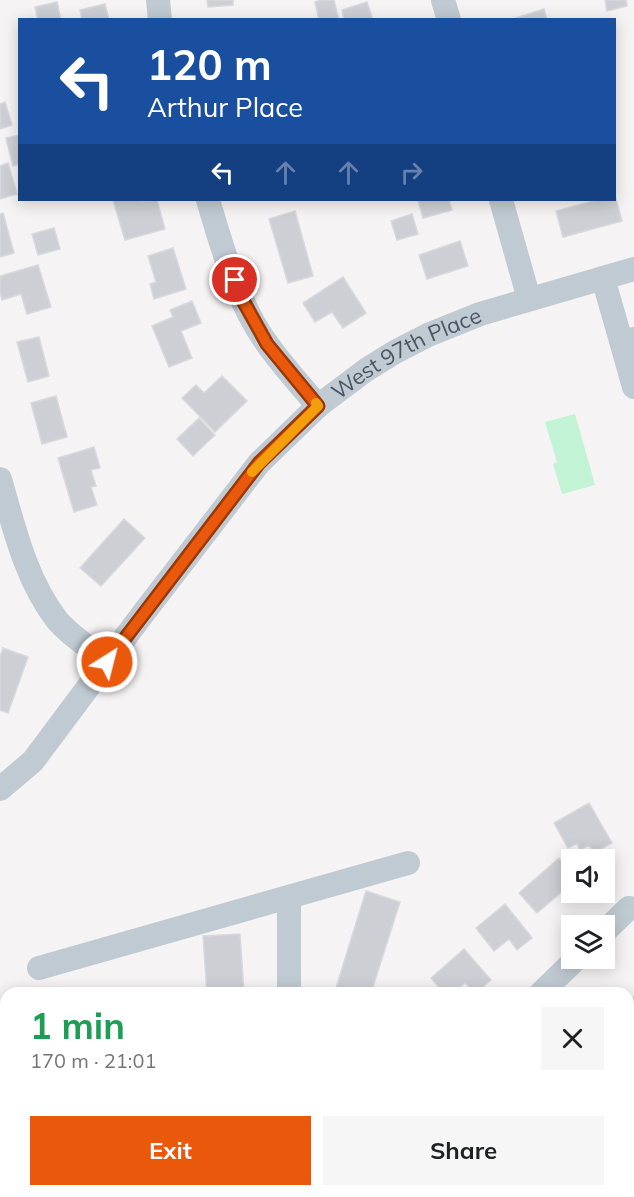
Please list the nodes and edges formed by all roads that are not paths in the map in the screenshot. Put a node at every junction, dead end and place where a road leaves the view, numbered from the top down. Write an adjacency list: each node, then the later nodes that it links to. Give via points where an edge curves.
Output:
1 (158, 0): 3 (street)
2 (443, 0): 4 (street)
3 (160, 18)
4 (448, 18)
5 (208, 201): 12 (street, via 241,297 267,344)
6 (501, 201): 9 (street)
7 (634, 269): 8 (street, West 97th Place)
8 (603, 278): 9 (street, West 97th Place); 10 (street)
9 (529, 299): 12 (street, West 97th Place, via 428,335 395,352)
10 (628, 340): 11 (street)
11 (634, 387)
12 (318, 406): 15 (street, West 97th Place, via 259,463)
13 (0, 479): 14 (street)
14 (7, 530): 15 (street, via 58,622)
15 (107, 662): 16 (street, West 97th Place, via 33,761)
16 (0, 789)
17 (408, 863): 18 (street)
18 (289, 897): 21 (street); 23 (street)
19 (629, 908): 20 (street)
20 (615, 921)
21 (39, 968)
22 (566, 969): 24 (street)
23 (289, 987)
24 (547, 987)

